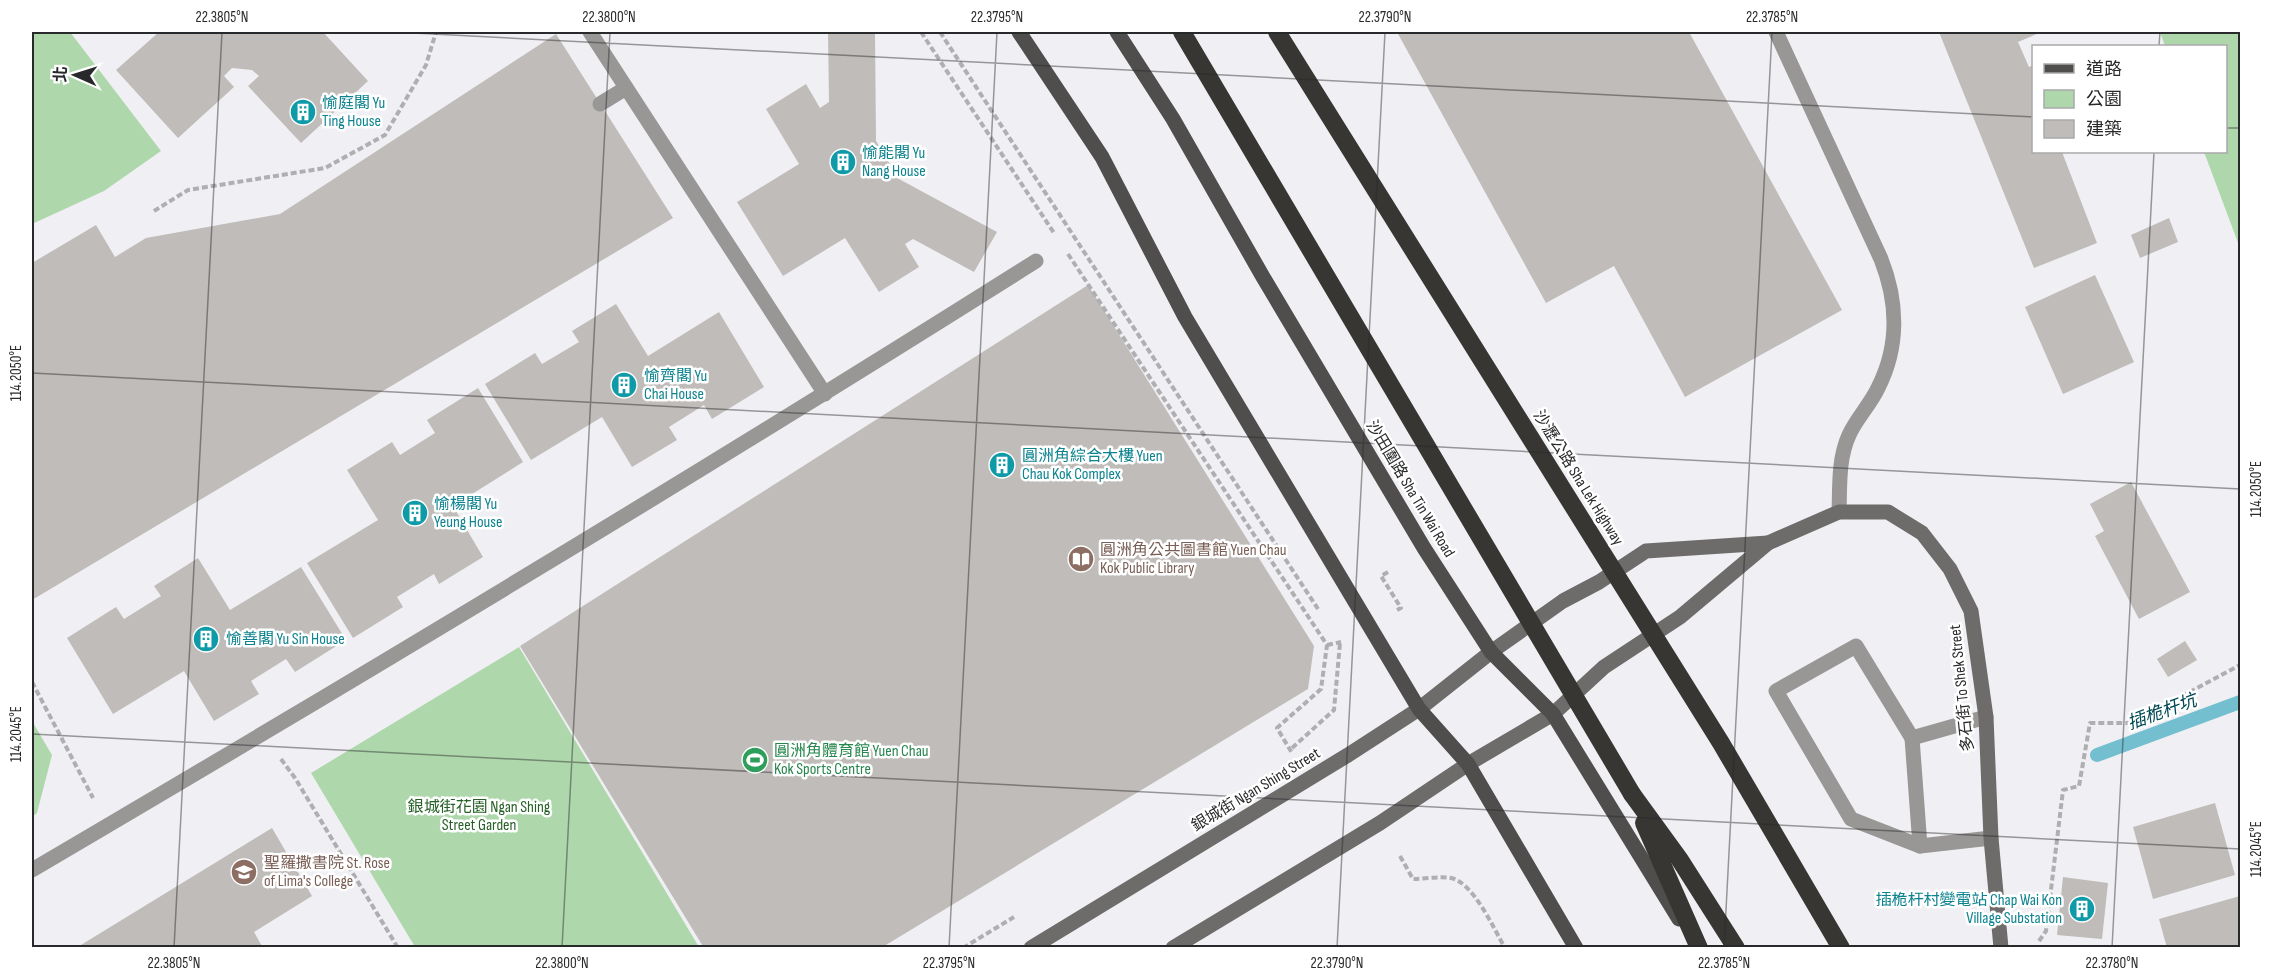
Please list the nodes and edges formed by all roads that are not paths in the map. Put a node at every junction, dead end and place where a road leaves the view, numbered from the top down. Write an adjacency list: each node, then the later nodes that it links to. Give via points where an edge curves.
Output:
1 (590, 32): 7 (street)
2 (1019, 32): 14 (main road, via 1102,157 1185,317)
3 (1117, 32): 13 (main road, 沙田圍路 Sha Tin Wai Road, via 1173,119 1424,548)
4 (1182, 32): 19 (highway, bridge)
5 (1277, 32): 28 (highway, 沙瀝公路 Sha Lek Highway, bridge, via 1721,744)
6 (1776, 32): 11 (street, via 1892,292 1895,332 1891,351 1879,388 1849,435 1841,459)
7 (626, 88): 8 (street); 10 (street)
8 (600, 104)
9 (1036, 261): 10 (street)
10 (825, 394): 22 (street)
11 (1839, 512): 12 (street, 多石街 To Shek Street); 16 (street, 多石街 To Shek Street, via 1887,512 1922,533 1950,569 1971,611)
12 (1768, 543): 13 (street, 多石街 To Shek Street, via 1646,551 1563,601); 15 (street, 多石街 To Shek Street, via 1680,616 1604,667)
13 (1491, 652): 14 (street, 銀城街 Ngan Shing Street); 15 (main road, 沙田圍路 Sha Tin Wai Road)
14 (1419, 709): 18 (main road); 23 (street, 銀城街 Ngan Shing Street, via 1310,780)
15 (1553, 714): 18 (street); 26 (main road, 沙田圍路 Sha Tin Wai Road)
16 (1986, 717): 17 (street); 20 (street, 多石街 To Shek Street)
17 (1912, 738): 21 (street); 21 (street, via 1856,646 1776,691 1851,819)
18 (1468, 764): 24 (street, via 1380,823); 25 (main road)
19 (1632, 794): 26 (highway); 27 (highway)
20 (1991, 838): 21 (street); 29 (street, 多石街 To Shek Street)
21 (1920, 846)
22 (32, 870)
23 (1031, 948)
24 (1173, 948)
25 (1576, 948)
26 (1697, 948)
27 (1736, 948)
28 (1841, 948)
29 (2001, 948)

